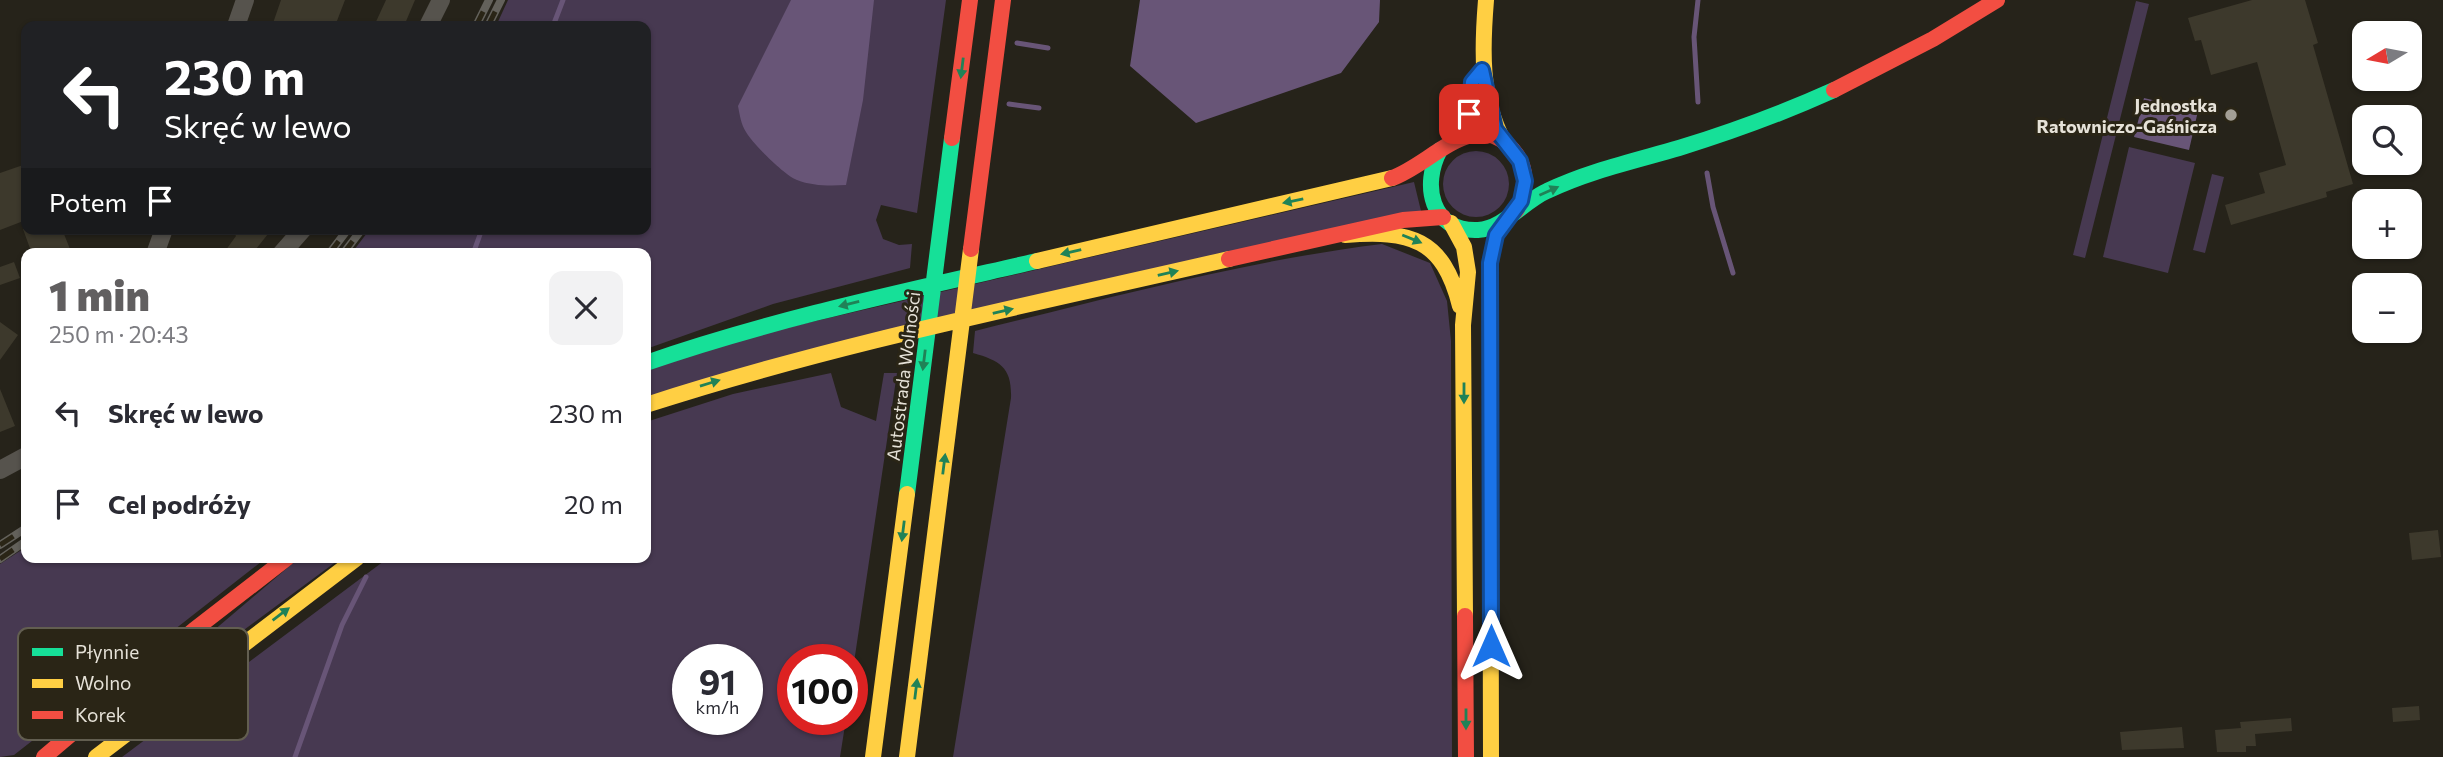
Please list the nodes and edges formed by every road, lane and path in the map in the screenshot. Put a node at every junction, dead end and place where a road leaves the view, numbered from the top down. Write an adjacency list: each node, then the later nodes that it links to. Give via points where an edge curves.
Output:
1 (245, 0): 7 (street)
2 (441, 0): 8 (street)
3 (970, 0): 26 (main road, Autostrada Wolności, one-way to 26)
4 (1003, 0): 33 (main road, one-way to 4)
5 (1486, 0): 9 (main road)
6 (1997, 0): 13 (main road, via 1901,56 1795,106 1725,133)
7 (238, 21)
8 (430, 21)
9 (1482, 70): 10 (main road, via 1495,129); 11 (main road, via 1472,82 1464,127)
10 (1504, 142): 11 (main road, via 1480,134); 12 (main road)
11 (1449, 143): 15 (main road, via 1433,160 1428,175 1434,205); 18 (main road, one-way to 18, via 1408,172 1382,181 842,306)
12 (1520, 161): 13 (main road, via 1528,167); 14 (main road, via 1524,191)
13 (1584, 175): 14 (main road, one-way to 13, via 1533,198)
14 (1511, 216): 15 (main road, via 1479,231); 35 (main road, via 1496,235 1490,263)
15 (1447, 220): 16 (main road, via 1412,218); 17 (main road, via 1462,240 1468,260)
16 (1345, 235): 17 (main road, one-way to 17, via 1396,233 1431,249 1452,275); 19 (main road, one-way to 16, via 830,350)
17 (1463, 325): 34 (main road, one-way to 34)
18 (651, 361)
19 (651, 403)
20 (21, 459): 21 (street)
21 (0, 470)
22 (280, 563): 24 (main road)
23 (350, 563): 25 (main road, one-way to 23)
24 (195, 628)
25 (248, 641)
26 (878, 717): 31 (main road); 32 (main road, Autostrada Wolności)
27 (64, 740): 29 (main road)
28 (118, 740): 30 (main road, one-way to 28)
29 (44, 757)
30 (96, 757)
31 (861, 757)
32 (873, 757)
33 (907, 757)
34 (1466, 757)
35 (1491, 757)

